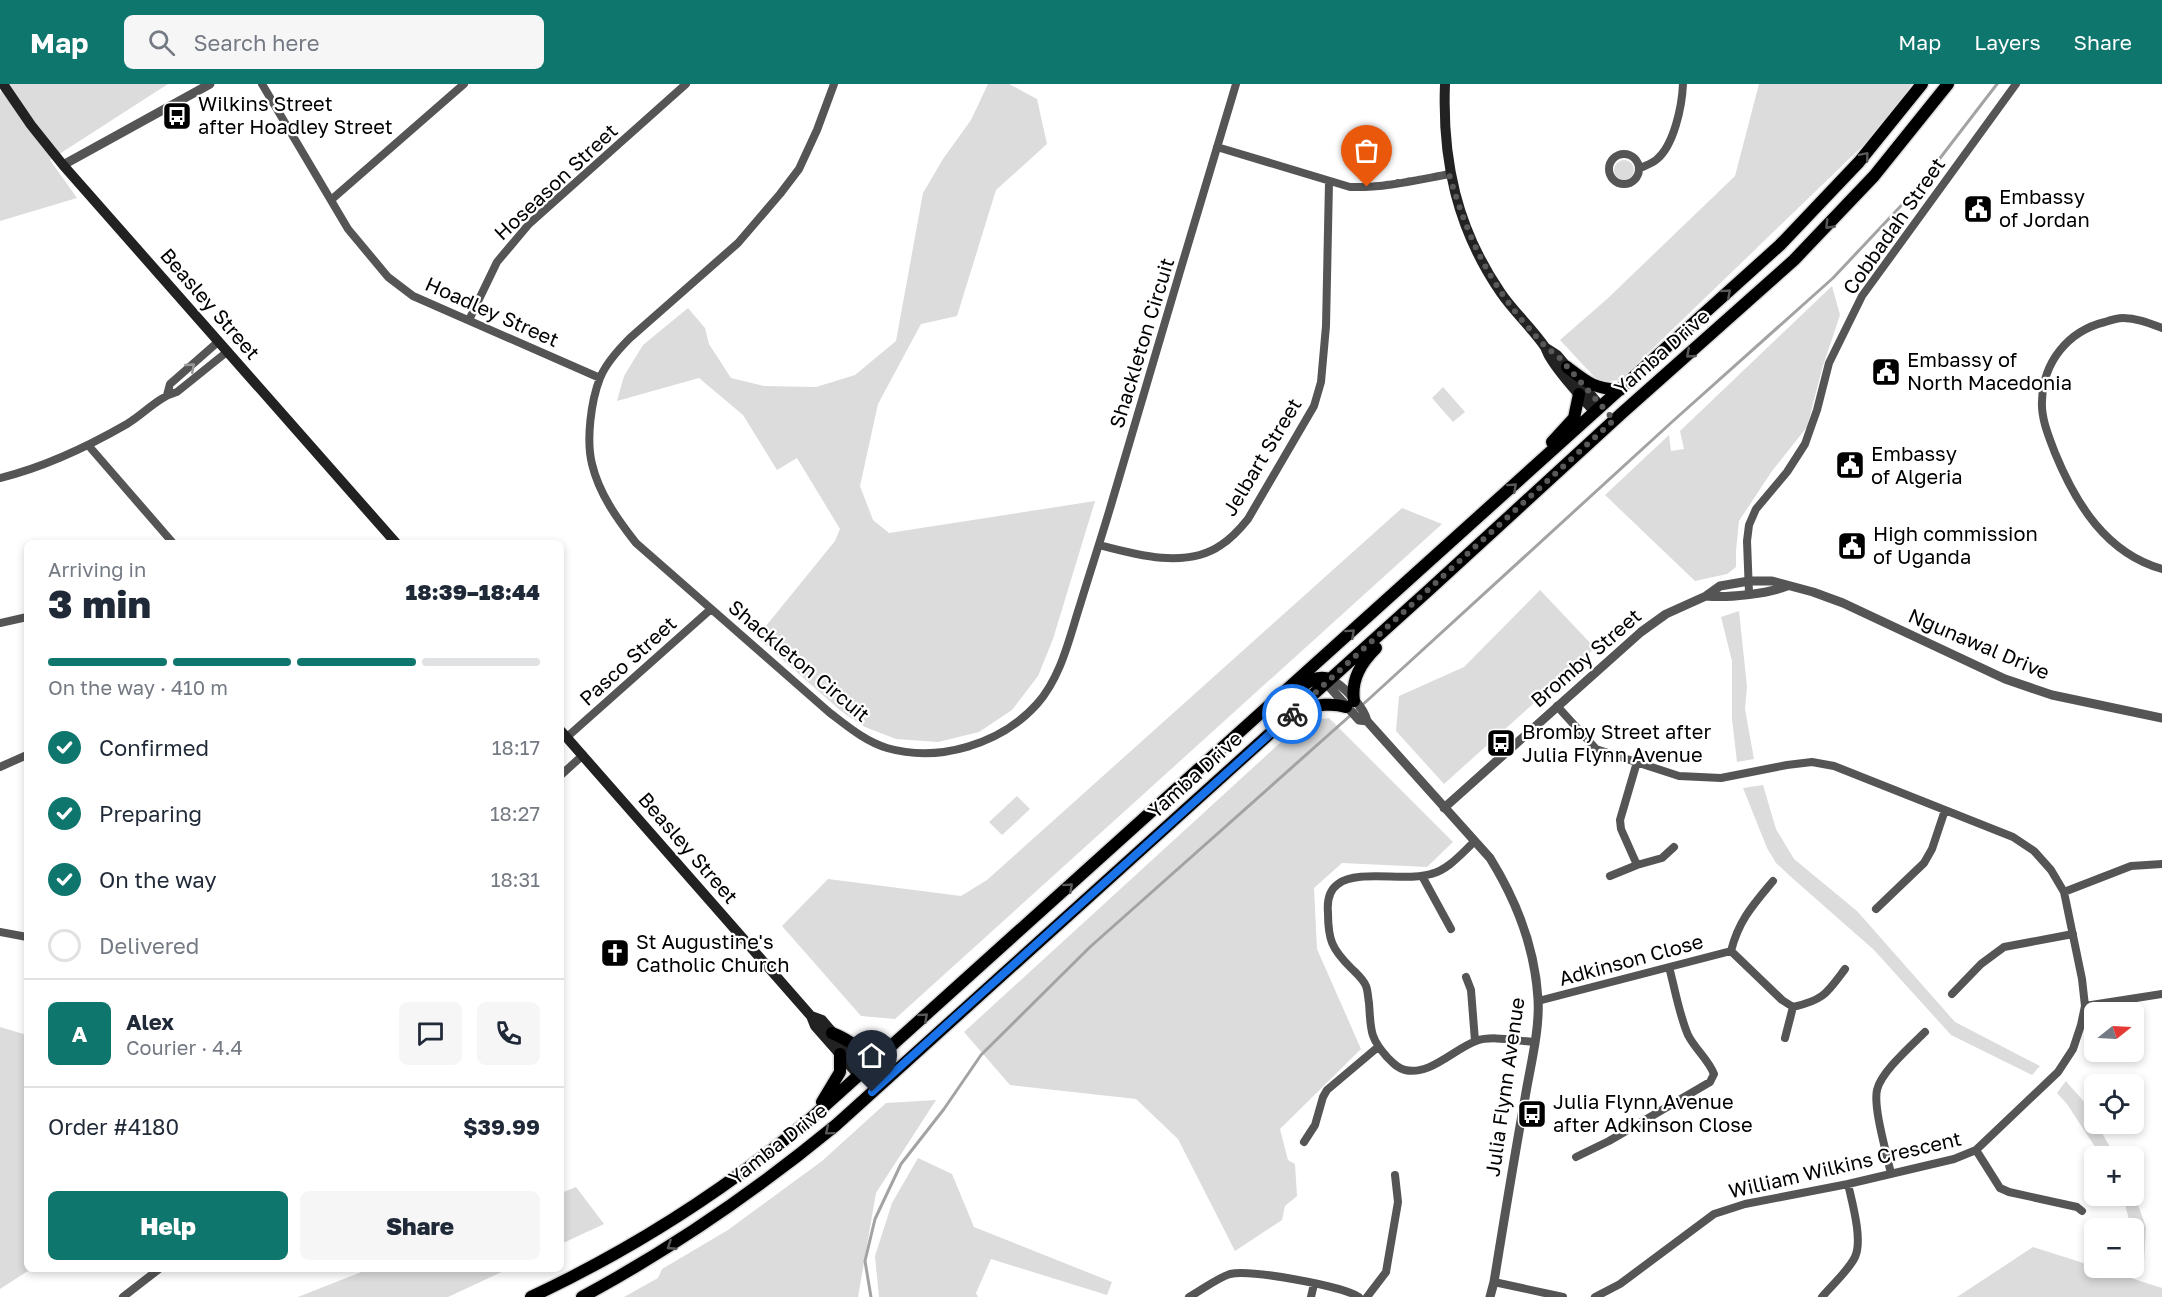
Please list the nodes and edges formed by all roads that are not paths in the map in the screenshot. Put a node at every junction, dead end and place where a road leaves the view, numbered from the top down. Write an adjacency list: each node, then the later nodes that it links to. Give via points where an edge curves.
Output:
1 (3, 84): 14 (main road, Beasley Street)
2 (210, 84): 14 (street)
3 (262, 84): 18 (street, Hoadley Street)
4 (464, 84): 18 (street)
5 (686, 84): 19 (street, Hoseason Street, via 529,224 497,262)
6 (834, 84): 25 (street, Shackleton Circuit, via 799,169 780,194 738,243 630,338)
7 (1236, 84): 13 (street, Shackleton Circuit)
8 (1445, 84): 16 (main road)
9 (1683, 84): 15 (street, via 1678,120 1668,142 1658,159)
10 (1922, 84): 26 (main road, Yamba Drive, one-way to 10, via 1780,245 1859,162)
11 (1948, 84): 30 (main road, Yamba Drive, one-way to 30, via 1887,161 1818,237)
12 (2016, 84): 38 (street, Cobbadah Street, via 1862,296 1829,363 1805,444 1756,509 1749,525)
13 (1217, 147): 17 (street); 36 (street, Shackleton Circuit)
14 (63, 165): 21 (main road, Beasley Street)
15 (1639, 169): 15 (street, via 1636,179 1623,185 1614,181 1609,172 1611,162 1623,154 1636,160)
16 (1449, 174): 17 (street, via 1367,187); 22 (main road, via 1462,218 1490,276)
17 (1329, 182): 36 (street, Jelbart Street, via 1322,382 1314,406 1248,519 1220,546 1185,557 1130,554)
18 (331, 200): 19 (street, Hoadley Street, via 348,230 388,277 412,296)
19 (469, 320): 25 (street, Hoadley Street)
20 (2162, 328): 37 (street, via 2142,320 2121,318 2086,328 2070,338 2049,367 2042,401 2044,420 2062,470 2073,495 2094,525 2120,548)
21 (219, 341): 23 (main road, Beasley Street); 28 (street, one-way to 21, via 170,384)
22 (1545, 348): 24 (main road); 27 (main road)
23 (228, 351): 28 (street, via 177,392); 35 (main road, Beasley Street)
24 (1567, 367): 26 (main road, via 1589,384); 29 (main road)
25 (600, 378): 42 (street, Shackleton Circuit, via 589,437 592,465 604,494 636,543)
26 (1620, 390): 29 (main road, Yamba Drive)
27 (1579, 394): 29 (main road); 32 (main road, via 1574,418)
28 (167, 395): 31 (street, via 129,423)
29 (1598, 409): 30 (main road); 32 (main road, Yamba Drive)
30 (1611, 423): 45 (main road, Yamba Drive)
31 (88, 445): 33 (street, via 49,463); 34 (street)
32 (1545, 457): 46 (main road, Yamba Drive, one-way to 32)
33 (0, 478)
34 (169, 540)
35 (393, 540)
36 (1099, 545): 42 (street, Shackleton Circuit, via 1053,681 1014,724 987,741 957,749 919,753 887,748 857,733)
37 (2162, 569)
38 (1749, 581): 39 (street, Ngunawal Drive, via 1772,581); 40 (street, Cobbadah Street); 41 (street, Bromby Street, via 1720,586)
39 (1787, 586): 40 (street, Ngunawal Drive, via 1771,593); 52 (street, Ngunawal Drive, via 1843,603 2005,679 2052,695)
40 (1749, 593): 41 (street, Bromby Street)
41 (1703, 596): 49 (street, Bromby Street, via 1666,614 1641,632)
42 (711, 609): 53 (street, Pasco Street)
43 (24, 618): 44 (street)
44 (0, 623)
45 (1386, 628): 47 (main road, Yamba Drive); 48 (main road, via 1356,673)
46 (1329, 652): 47 (main road); 51 (main road, Yamba Drive)
47 (1327, 680): 48 (street, Julia Flynn Avenue, via 1340,685); 50 (main road, Yamba Drive); 51 (main road, via 1310,679)
48 (1350, 704): 50 (main road); 59 (street, Julia Flynn Avenue, via 1359,720 1366,722)
49 (1557, 706): 56 (street, William Wilkins Crescent, via 1596,749); 59 (street, Bromby Street)
50 (1296, 710): 95 (main road, Yamba Drive)
51 (1261, 714): 92 (main road, Yamba Drive, one-way to 51)
52 (2162, 718)
53 (564, 734): 54 (main road, Beasley Street)
54 (583, 755): 58 (street); 85 (main road, Beasley Street)
55 (24, 756): 57 (street)
56 (1637, 762): 60 (street, William Wilkins Crescent, via 1679,776 1721,778 1812,762 1833,765); 64 (street, via 1620,820)
57 (0, 767)
58 (564, 771)
59 (1444, 808): 61 (street, Julia Flynn Avenue)
60 (1945, 810): 68 (street, William Wilkins Crescent, via 2013,837 2034,851); 69 (street, via 1924,863)
61 (1474, 842): 65 (street, via 1444,868); 80 (street, Julia Flynn Avenue, via 1490,858 1516,908 1534,968)
62 (1674, 847): 64 (street, via 1662,858)
63 (2162, 864): 68 (street, via 2132,866)
64 (1637, 865): 66 (street)
65 (1422, 876): 70 (street); 91 (street, via 1351,878 1336,885 1327,899 1332,946 1367,987 1371,1036)
66 (1610, 876)
67 (1773, 881): 74 (street, Adkinson Close, via 1741,922)
68 (2064, 892): 72 (street, William Wilkins Crescent)
69 (1876, 909)
70 (1451, 929)
71 (0, 932): 73 (street)
72 (2073, 934): 78 (street, via 2004,947); 81 (street, William Wilkins Crescent)
73 (24, 936)
74 (1731, 951): 75 (street, Adkinson Close); 83 (street, Adkinson Close)
75 (1669, 967): 80 (street, Adkinson Close); 99 (street, via 1687,1032 1718,1076)
76 (1845, 969): 83 (street, via 1826,996)
77 (1466, 977): 89 (street, via 1471,990)
78 (1952, 994)
79 (2162, 994): 82 (street)
80 (1538, 1001): 90 (street, Julia Flynn Avenue)
81 (2085, 1002)
82 (2111, 1002)
83 (1793, 1007): 88 (street)
84 (2084, 1011): 98 (street, William Wilkins Crescent, via 2073,1049 2058,1072)
85 (812, 1016): 87 (main road, Beasley Street, via 822,1020); 93 (main road, Beasley Street, via 815,1026)
86 (1925, 1032): 100 (street, via 1883,1077 1877,1089 1876,1102)
87 (832, 1033): 92 (main road, via 863,1051); 94 (main road, Beasley Street)
88 (1785, 1038)
89 (1475, 1041): 90 (street); 91 (street, via 1417,1070 1396,1066)
90 (1534, 1042): 105 (street, Julia Flynn Avenue)
91 (1378, 1047): 97 (street, via 1328,1090)
92 (888, 1049): 94 (main road, Yamba Drive)
93 (840, 1054): 94 (main road, Beasley Street); 96 (main road, via 840,1072)
94 (862, 1073): 95 (main road); 96 (main road, Yamba Drive)
95 (875, 1089): 109 (main road, Yamba Drive, one-way to 109, via 745,1196 648,1261)
96 (809, 1120): 108 (main road, Yamba Drive, via 683,1214)
97 (1304, 1142)
98 (1976, 1150): 100 (street, William Wilkins Crescent); 103 (street, via 2000,1188)
99 (1576, 1157)
100 (1891, 1173): 102 (street, William Wilkins Crescent)
101 (1395, 1175): 113 (street, via 1398,1202 1386,1272)
102 (1848, 1184): 116 (street, William Wilkins Crescent, via 1714,1214 1620,1284); 117 (street, via 1858,1247 1855,1258)
103 (2082, 1211)
104 (155, 1272): 107 (street)
105 (1494, 1282): 114 (street, Julia Flynn Avenue); 115 (street)
106 (1314, 1284): 110 (street, via 1245,1272 1229,1274); 111 (street); 112 (street, via 1337,1287)
107 (123, 1297)
108 (531, 1297)
109 (582, 1297)
110 (1189, 1297)
111 (1311, 1297)
112 (1359, 1297)
113 (1367, 1297)
114 (1490, 1297)
115 (1563, 1297)
116 (1595, 1297)
117 (1822, 1297)

